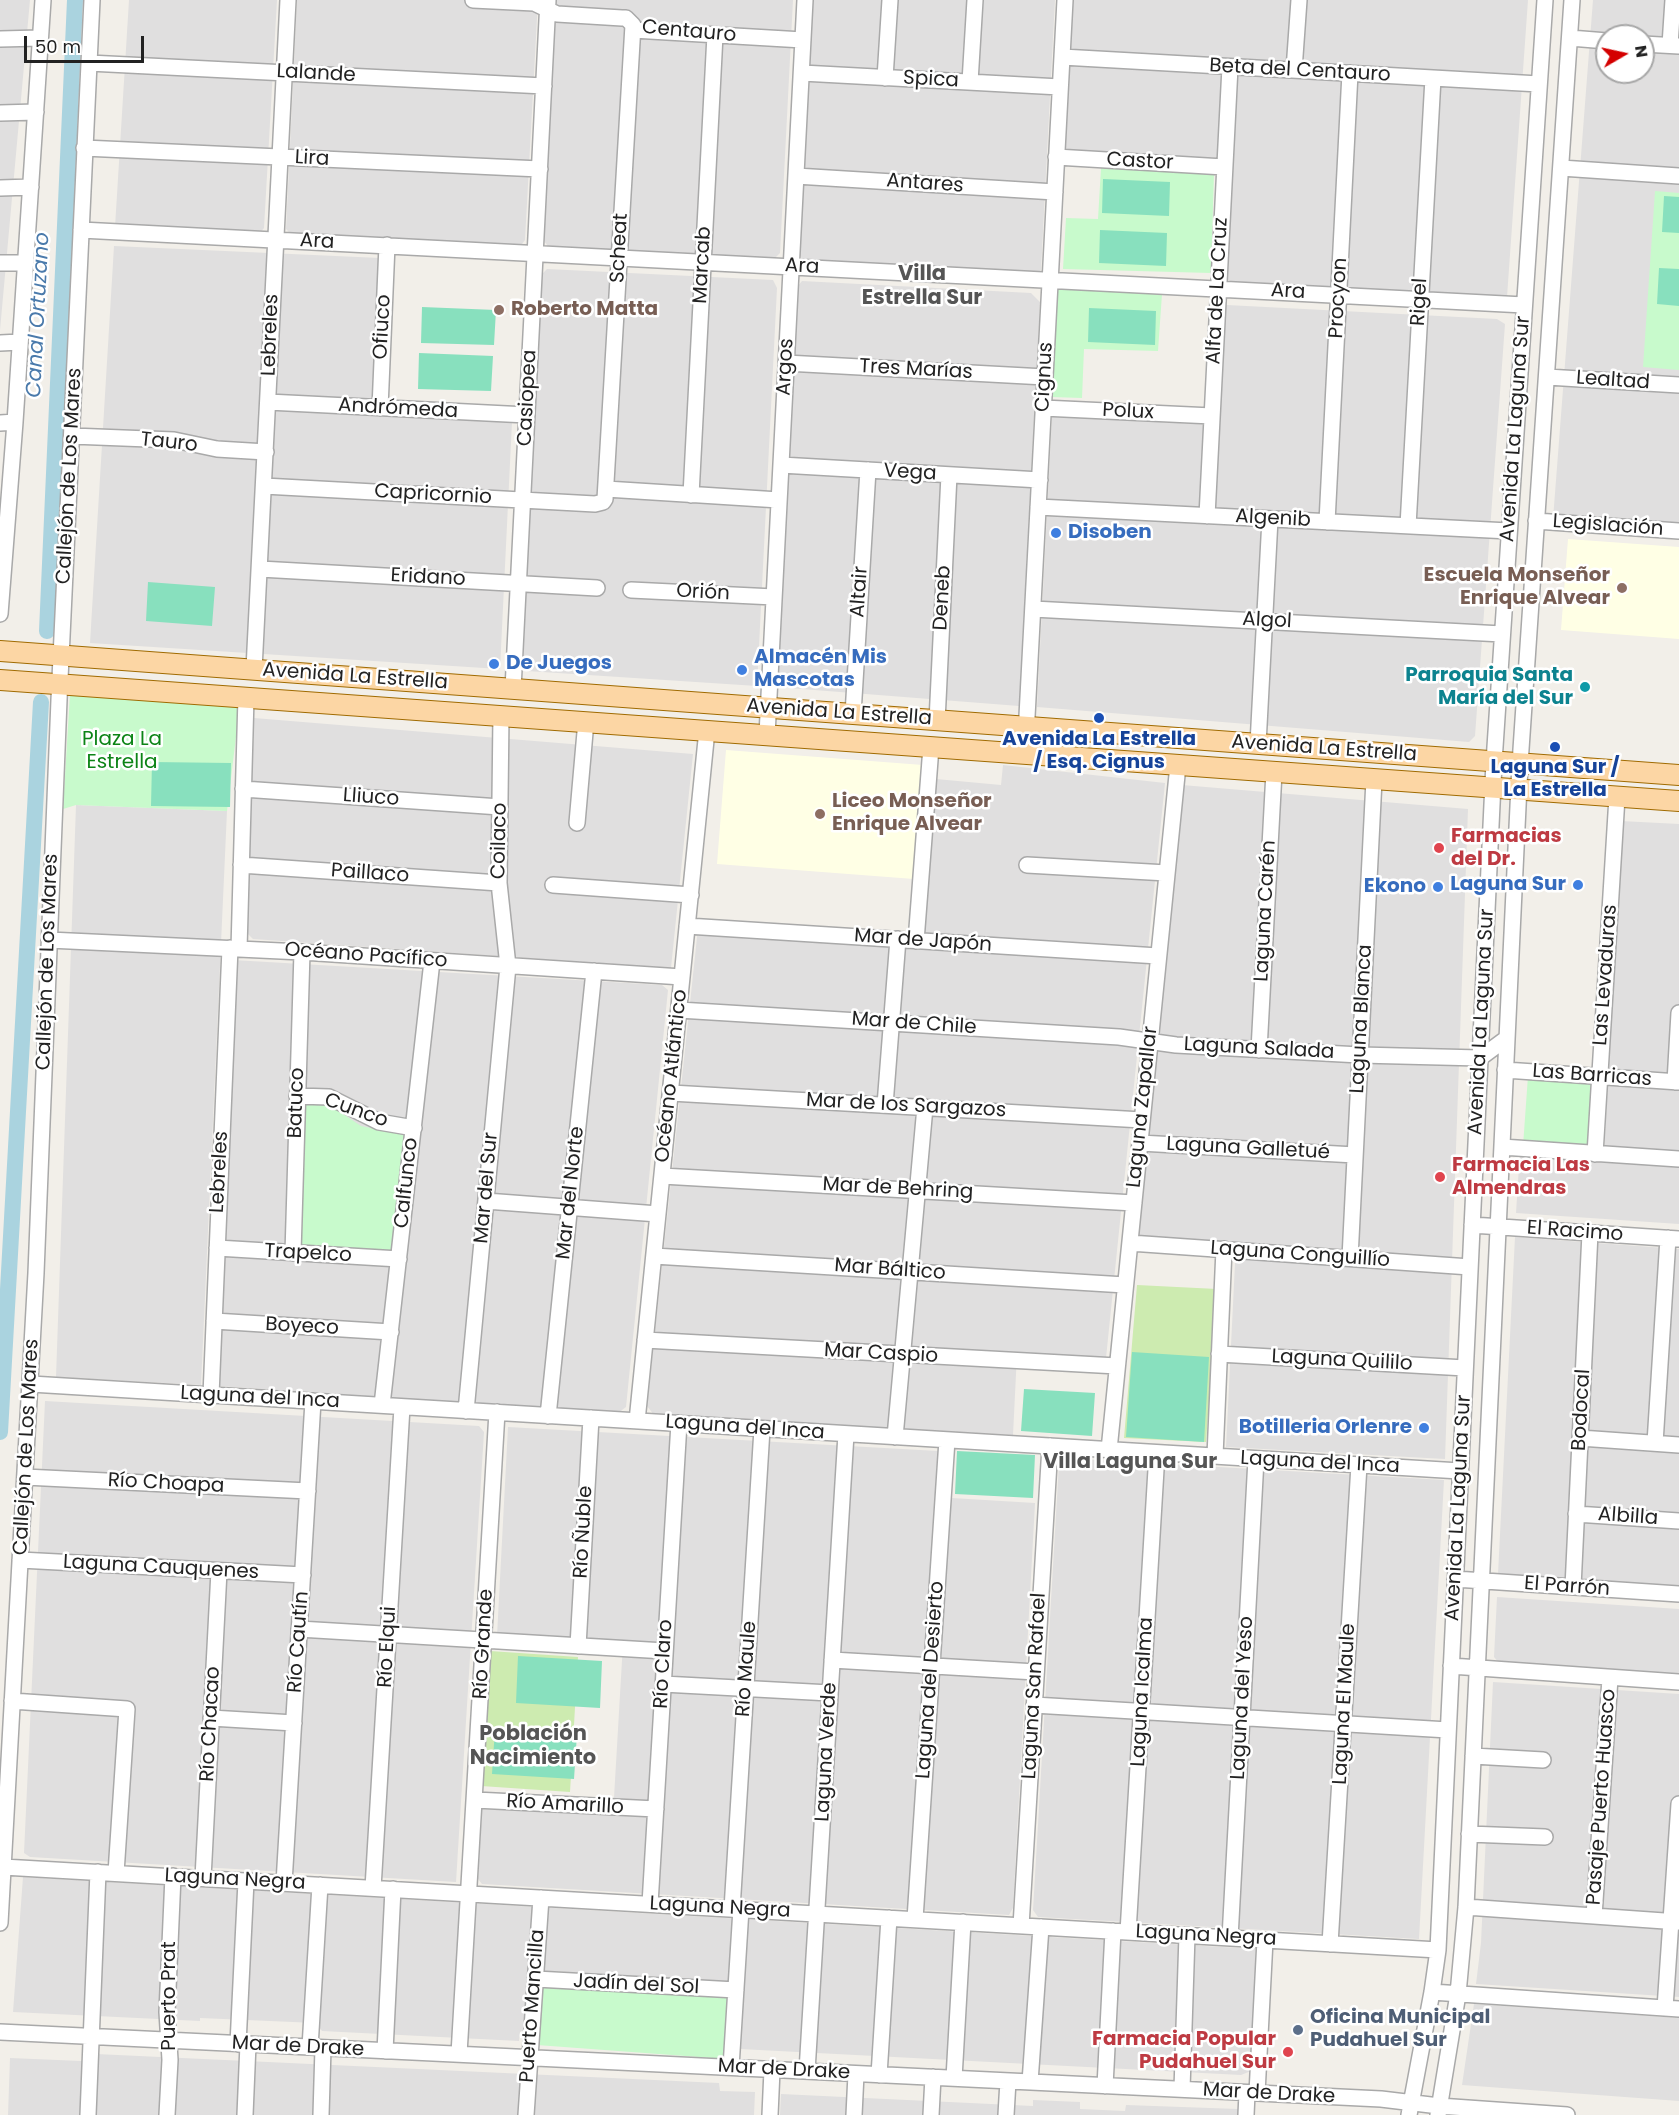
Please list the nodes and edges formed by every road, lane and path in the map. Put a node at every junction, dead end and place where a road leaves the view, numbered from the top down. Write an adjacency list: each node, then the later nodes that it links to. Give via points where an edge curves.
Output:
1 (43, 0): 16 (street)
2 (92, 0): 24 (street, Callejón de Los Mares)
3 (288, 0): 27 (street, Lebreles)
4 (473, 0): 13 (street, Centauro)
5 (805, 0): 19 (street, Argos)
6 (890, 0): 30 (street)
7 (975, 0): 32 (street)
8 (1065, 0): 23 (street, Cignus)
9 (1299, 0): 26 (street)
10 (1545, 0): 33 (street, Avenida La Laguna Sur)
11 (1572, 0): 18 (street, Avenida La Laguna Sur)
12 (1673, 0): 22 (street)
13 (548, 4): 14 (street, Centauro, via 557,14 626,18); 34 (street, Casiopea)
14 (633, 30): 15 (street, Centauro); 53 (street, Scheat)
15 (715, 35): 19 (street, Centauro); 54 (street, Marcab)
16 (40, 38): 17 (street); 36 (street)
17 (0, 39)
18 (1570, 39): 20 (street); 42 (street, Avenida La Laguna Sur)
19 (803, 40): 28 (street, Argos)
20 (1595, 40)
21 (1655, 45): 22 (street)
22 (1674, 46)
23 (1062, 57): 25 (street, Beta del Centauro); 35 (street, Cignus)
24 (89, 63): 27 (street, Lalande); 38 (street, Callejón de Los Mares)
25 (1230, 67): 26 (street, Beta del Centauro); 41 (street, Alfa de La Cruz)
26 (1294, 70): 29 (street, Beta del Centauro)
27 (284, 73): 34 (street, Lalande); 39 (street, Lebreles)
28 (802, 73): 30 (street, Spica); 44 (street, Argos)
29 (1350, 73): 31 (street, Beta del Centauro); 60 (street, Procyon)
30 (885, 78): 32 (street, Spica)
31 (1432, 78): 33 (street, Beta del Centauro); 61 (street, Rigel)
32 (970, 82): 35 (street, Spica)
33 (1539, 84): 62 (street, Avenida La Laguna Sur)
34 (544, 86): 43 (street, Casiopea)
35 (1060, 87): 40 (street, Cignus)
36 (36, 112): 37 (street); 46 (street)
37 (0, 113)
38 (84, 148): 39 (street, Lira); 49 (street, Callejón de Los Mares)
39 (280, 157): 43 (street, Lira); 50 (street, Lebreles)
40 (1056, 157): 41 (street, Castor); 48 (street, Cignus)
41 (1224, 167): 59 (street, Alfa de La Cruz)
42 (1561, 168): 45 (street); 67 (street, Avenida La Laguna Sur)
43 (540, 169): 52 (street, Casiopea)
44 (796, 176): 48 (street, Antares); 57 (street, Argos)
45 (1679, 176)
46 (31, 187): 47 (street); 56 (street)
47 (0, 188)
48 (1054, 192): 58 (street, Cignus)
49 (81, 230): 50 (street, Ara); 75 (street, Callejón de Los Mares)
50 (275, 240): 51 (street, Ara); 69 (street, Lebreles)
51 (387, 245): 52 (street, Ara); 70 (street, Ofiuco)
52 (536, 253): 53 (street, Ara); 72 (street, Casiopea)
53 (620, 258): 54 (street, Ara); 83 (street, Scheat)
54 (704, 262): 57 (street, Ara); 82 (street, Marcab)
55 (0, 263): 56 (street)
56 (26, 263): 63 (street)
57 (792, 267): 58 (street, Ara); 65 (street, Argos)
58 (1050, 280): 59 (street, Ara); 66 (street, Cignus)
59 (1218, 289): 60 (street, Ara); 73 (street, Alfa de La Cruz)
60 (1339, 295): 61 (street, Ara); 90 (street, Procyon)
61 (1421, 299): 62 (street, Ara); 91 (street, Rigel)
62 (1524, 304): 92 (street, Avenida La Laguna Sur)
63 (20, 342): 64 (street); 74 (street)
64 (0, 343)
65 (786, 363): 66 (street, Tres Marías); 77 (street, Argos)
66 (1045, 377): 71 (street, Cignus)
67 (1546, 377): 68 (street, Lealtad); 89 (street, Avenida La Laguna Sur)
68 (1679, 385)
69 (268, 402): 70 (street, Andrómeda); 76 (street, Lebreles)
70 (380, 408): 72 (street, Andrómeda)
71 (1043, 408): 73 (street, Polux); 80 (street, Cignus)
72 (527, 416): 85 (street, Casiopea)
73 (1212, 416): 87 (street, Alfa de La Cruz)
74 (8, 423): 100 (street)
75 (72, 436): 76 (street, Tauro, via 174,440 217,449); 104 (street, Callejón de Los Mares)
76 (266, 452): 81 (street, Lebreles)
77 (781, 465): 78 (street, Vega); 84 (street, Argos)
78 (868, 470): 79 (street, Vega); 111 (street, Altair)
79 (949, 475): 80 (street, Vega); 114 (street, Deneb)
80 (1040, 480): 86 (street, Cignus)
81 (264, 486): 85 (street, Capricornio); 94 (street, Lebreles)
82 (692, 495): 83 (street, Capricornio); 84 (street, Capricornio)
83 (604, 496): 85 (street, Capricornio, via 595,504)
84 (780, 500): 98 (street, Argos)
85 (522, 501): 95 (street, Casiopea)
86 (1038, 507): 87 (street, Algenib); 99 (street, Cignus)
87 (1207, 516): 88 (street, Algenib)
88 (1270, 519): 90 (street, Algenib); 101 (street)
89 (1536, 521): 93 (street, Legislación); 122 (street, Avenida La Laguna Sur)
90 (1327, 522): 91 (street, Algenib)
91 (1408, 526): 92 (street, Algenib)
92 (1509, 531): 102 (street, Avenida La Laguna Sur)
93 (1679, 531)
94 (260, 569): 95 (street, Eridano); 105 (street, Lebreles)
95 (518, 584): 96 (street, Eridano); 108 (street, Casiopea)
96 (597, 588)
97 (631, 590): 98 (street, Orión)
98 (774, 597): 110 (street, Argos)
99 (1033, 609): 101 (street, Algol); 115 (street, Cignus)
100 (0, 614)
101 (1264, 621): 102 (street, Algol); 118 (street)
102 (1502, 634): 121 (street, Avenida La Laguna Sur)
103 (0, 651): 104 (main road, Avenida La Estrella)
104 (62, 655): 105 (main road, Avenida La Estrella); 107 (street, Callejón de Los Mares)
105 (254, 669): 108 (main road, Avenida La Estrella)
106 (0, 680): 107 (main road, Avenida La Estrella)
107 (60, 683): 109 (main road, Avenida La Estrella); 142 (street, Callejón de Los Mares)
108 (513, 689): 110 (main road, Avenida La Estrella)
109 (246, 696): 112 (main road, Avenida La Estrella); 127 (street, Lebreles)
110 (769, 708): 111 (main road, Avenida La Estrella); 117 (street, Argos)
111 (853, 714): 114 (main road, Avenida La Estrella)
112 (501, 715): 113 (main road, Avenida La Estrella); 132 (street, Coilaco)
113 (586, 721): 116 (main road, Avenida La Estrella); 133 (street)
114 (937, 721): 115 (main road, Avenida La Estrella)
115 (1026, 727): 118 (main road, Avenida La Estrella); 120 (street, Cignus)
116 (707, 730): 117 (main road, Avenida La Estrella); 139 (street, Océano Atlántico)
117 (767, 735): 119 (main road, Avenida La Estrella)
118 (1258, 744): 121 (main road, Avenida La Estrella)
119 (931, 747): 120 (main road, Avenida La Estrella); 143 (street)
120 (1025, 754): 123 (main road, Avenida La Estrella)
121 (1494, 762): 122 (main road, Avenida La Estrella); 128 (street, Avenida La Laguna Sur)
122 (1520, 764): 125 (main road, Avenida La Estrella); 129 (street, Avenida La Laguna Sur)
123 (1178, 765): 124 (main road, Avenida La Estrella); 136 (street, Laguna Zapallar)
124 (1274, 772): 126 (main road, Avenida La Estrella); 156 (street, Laguna Carén)
125 (1679, 775)
126 (1374, 780): 128 (main road, Avenida La Estrella); 157 (street, Laguna Blanca)
127 (243, 789): 132 (street, Lliuco); 134 (street, Lebreles)
128 (1493, 789): 129 (main road, Avenida La Estrella); 158 (street, Avenida La Laguna Sur)
129 (1518, 790): 130 (main road, Avenida La Estrella); 154 (street, Avenida La Laguna Sur)
130 (1617, 797): 131 (main road, Avenida La Estrella); 160 (street, Las Levaduras)
131 (1679, 801)
132 (500, 807): 137 (street, Coilaco)
133 (577, 823)
134 (241, 865): 137 (street, Paillaco); 144 (street, Lebreles)
135 (1027, 865): 136 (street)
136 (1167, 873): 146 (street, Laguna Zapallar)
137 (499, 883): 148 (street, Coilaco)
138 (553, 885): 139 (street)
139 (691, 895): 140 (street, Océano Atlántico)
140 (687, 926): 141 (street, Mar de Japón); 150 (street, Océano Atlántico)
141 (898, 939): 143 (street, Mar de Japón); 153 (street)
142 (49, 940): 144 (street, Océano Pacífico); 200 (street, Callejón de Los Mares)
143 (916, 940): 146 (street, Mar de Japón)
144 (235, 948): 145 (street, Océano Pacífico); 184 (street, Lebreles)
145 (302, 952): 147 (street, Océano Pacífico); 163 (street, Batuco)
146 (1158, 956): 155 (street, Laguna Zapallar)
147 (432, 961): 148 (street, Océano Pacífico); 167 (street, Calfunco)
148 (508, 966): 149 (street, Océano Pacífico); 175 (street, Mar del Sur)
149 (594, 971): 150 (street, Océano Pacífico); 177 (street, Mar del Norte)
150 (682, 977): 151 (street, Océano Atlántico)
151 (679, 1010): 153 (street, Mar de Chile); 162 (street, Océano Atlántico)
152 (1679, 1012): 161 (street)
153 (891, 1022): 155 (street, Mar de Chile); 164 (street)
154 (1507, 1038): 158 (street); 159 (street, Avenida La Laguna Sur)
155 (1150, 1041): 156 (street, Laguna Salada); 166 (street, Laguna Zapallar)
156 (1259, 1050): 157 (street, Laguna Salada)
157 (1360, 1055): 158 (street, Laguna Salada); 171 (street, Laguna Blanca)
158 (1480, 1058): 179 (street, Avenida La Laguna Sur)
159 (1505, 1070): 160 (street, Las Barricas); 169 (street, Avenida La Laguna Sur)
160 (1599, 1077): 161 (street, Las Barricas); 170 (street, Las Levaduras)
161 (1677, 1082)
162 (670, 1092): 164 (street, Mar de los Sargazos); 173 (street, Océano Atlántico)
163 (297, 1096): 167 (street, Cunco, via 329,1097 379,1122); 186 (street, Batuco)
164 (885, 1105): 165 (street, Mar de los Sargazos)
165 (925, 1107): 166 (street, Mar de los Sargazos); 174 (street)
166 (1142, 1120): 168 (street, Laguna Zapallar)
167 (414, 1128): 189 (street, Calfunco)
168 (1140, 1143): 171 (street, Laguna Galletué); 176 (street, Laguna Zapallar)
169 (1502, 1147): 170 (street); 180 (street, Avenida La Laguna Sur)
170 (1594, 1154): 172 (street)
171 (1355, 1155): 188 (street, Laguna Blanca)
172 (1679, 1159)
173 (662, 1176): 174 (street, Mar de Behring); 178 (street, Océano Atlántico)
174 (918, 1191): 176 (street, Mar de Behring); 191 (street)
175 (486, 1201): 177 (street); 205 (street, Mar del Sur)
176 (1134, 1203): 183 (street, Laguna Zapallar)
177 (570, 1208): 178 (street); 207 (street, Mar del Norte)
178 (658, 1214): 187 (street, Océano Atlántico)
179 (1472, 1225): 180 (street, El Racimo); 190 (street, Avenida La Laguna Sur)
180 (1499, 1227): 181 (street, El Racimo); 233 (street, Avenida La Laguna Sur)
181 (1590, 1233): 182 (street, El Racimo); 214 (street, Bodocal)
182 (1674, 1239): 216 (street)
183 (1130, 1243): 185 (street, Laguna Conguillío); 192 (street, Laguna Zapallar)
184 (217, 1248): 186 (street, Trapelco); 193 (street, Lebreles)
185 (1224, 1250): 188 (street, Laguna Conguillío); 196 (street)
186 (292, 1253): 189 (street, Trapelco)
187 (654, 1256): 191 (street, Mar Báltico); 195 (street, Océano Atlántico)
188 (1350, 1258): 190 (street, Laguna Conguillío)
189 (399, 1259): 194 (street, Calfunco)
190 (1470, 1267): 199 (street, Avenida La Laguna Sur)
191 (910, 1272): 192 (street, Mar Báltico); 197 (street)
192 (1125, 1285): 198 (street, Laguna Zapallar)
193 (214, 1322): 194 (street, Boyeco); 201 (street, Lebreles)
194 (391, 1332): 203 (street, Calfunco)
195 (645, 1341): 197 (street, Mar Caspio); 209 (street, Océano Atlántico)
196 (1219, 1354): 199 (street, Laguna Quililo); 221 (street)
197 (903, 1355): 198 (street, Mar Caspio); 213 (street)
198 (1117, 1366): 219 (street, Laguna Zapallar)
199 (1465, 1368): 224 (street, Avenida La Laguna Sur)
200 (31, 1384): 201 (street, Laguna del Inca); 225 (street, Callejón de Los Mares)
201 (211, 1395): 202 (street, Laguna del Inca)
202 (313, 1401): 203 (street, Laguna del Inca); 226 (street, Río Cautín)
203 (382, 1406): 204 (street, Laguna del Inca)
204 (402, 1407): 205 (street, Laguna del Inca); 237 (street, Río Elqui)
205 (466, 1410): 206 (street, Laguna del Inca)
206 (497, 1412): 207 (street, Laguna del Inca); 238 (street, Río Grande)
207 (548, 1416): 208 (street, Laguna del Inca)
208 (591, 1418): 209 (street, Laguna del Inca); 239 (street, Río Ñuble)
209 (637, 1421): 210 (street, Laguna del Inca)
210 (679, 1424): 211 (street, Laguna del Inca); 240 (street, Río Claro)
211 (762, 1429): 212 (street, Laguna del Inca); 249 (street, Río Maule)
212 (846, 1434): 213 (street, Laguna del Inca); 241 (street, Laguna Verde)
213 (895, 1437): 215 (street, Laguna del Inca)
214 (1580, 1438): 216 (street); 227 (street, Bodocal)
215 (947, 1440): 218 (street, Laguna del Inca); 242 (street, Laguna del Desierto)
216 (1655, 1443): 217 (street)
217 (1679, 1445)
218 (1050, 1446): 219 (street, Laguna del Inca); 245 (street, Laguna San Rafael)
219 (1109, 1450): 220 (street, Laguna del Inca)
220 (1157, 1453): 221 (street, Laguna del Inca); 253 (street, Laguna Icalma)
221 (1215, 1456): 222 (street, Laguna del Inca)
222 (1256, 1459): 223 (street, Laguna del Inca); 255 (street, Laguna del Yeso)
223 (1359, 1465): 224 (street, Laguna del Inca); 257 (street, Laguna El Maule)
224 (1460, 1471): 232 (street, Avenida La Laguna Sur)
225 (25, 1476): 226 (street, Río Choapa); 229 (street, Callejón de Los Mares)
226 (308, 1491): 231 (street, Río Cautín)
227 (1576, 1514): 228 (street, Albilla); 234 (street, Bodocal)
228 (1679, 1521)
229 (20, 1560): 230 (street, Laguna Cauquenes); 251 (street, Callejón de Los Mares)
230 (219, 1571): 231 (street, Laguna Cauquenes); 254 (street, Río Chacao)
231 (303, 1575): 236 (street, Río Cautín)
232 (1455, 1579): 233 (street, El Parrón); 243 (street, Avenida La Laguna Sur)
233 (1481, 1581): 234 (street, El Parrón); 244 (street, Avenida La Laguna Sur)
234 (1573, 1587): 235 (street, El Parrón)
235 (1679, 1594)
236 (299, 1629): 237 (street); 256 (street, Río Cautín)
237 (388, 1634): 238 (street); 274 (street, Río Elqui)
238 (484, 1640): 239 (street); 261 (street, Río Grande)
239 (578, 1646): 240 (street)
240 (665, 1651): 248 (street, Río Claro)
241 (832, 1660): 242 (street); 250 (street, Laguna Verde)
242 (932, 1666): 245 (street); 284 (street, Laguna del Desierto)
243 (1451, 1666): 244 (street); 258 (street, Avenida La Laguna Sur)
244 (1477, 1668): 246 (street); 259 (street, Avenida La Laguna Sur)
245 (1036, 1672): 252 (street, Laguna San Rafael)
246 (1610, 1678): 247 (street); 282 (street, Pasaje Puerto Huasco)
247 (1679, 1683)
248 (663, 1684): 249 (street); 263 (street, Río Claro)
249 (746, 1689): 250 (street); 280 (street, Río Maule)
250 (830, 1693): 281 (street, Laguna Verde)
251 (12, 1701): 266 (street, Callejón de Los Mares); 268 (street, via 127,1709)
252 (1034, 1705): 253 (street); 288 (street, Laguna San Rafael)
253 (1142, 1712): 255 (street); 290 (street, Laguna Icalma)
254 (211, 1718): 256 (street); 270 (street, Río Chacao)
255 (1242, 1718): 257 (street); 292 (street, Laguna del Yeso)
256 (294, 1723): 272 (street, Río Cautín)
257 (1343, 1724): 258 (street); 294 (street, Laguna El Maule)
258 (1448, 1730): 295 (street, Avenida La Laguna Sur)
259 (1473, 1756): 260 (street); 264 (street, Avenida La Laguna Sur)
260 (1543, 1760)
261 (474, 1800): 263 (street, Río Amarillo); 276 (street, Río Grande)
262 (1679, 1804): 286 (street)
263 (656, 1809): 278 (street, Río Claro)
264 (1469, 1834): 265 (street); 279 (street, Avenida La Laguna Sur)
265 (1545, 1838)
266 (3, 1867): 267 (street, Laguna Negra); 287 (street, Callejón de Los Mares)
267 (98, 1872): 268 (street, Laguna Negra); 302 (street)
268 (116, 1873): 269 (street, Laguna Negra)
269 (173, 1876): 270 (street, Laguna Negra); 303 (street, Puerto Prat)
270 (202, 1878): 271 (street, Laguna Negra)
271 (246, 1881): 272 (street, Laguna Negra); 304 (street)
272 (284, 1883): 273 (street, Laguna Negra)
273 (320, 1885): 274 (street, Laguna Negra); 305 (street)
274 (373, 1888): 275 (street, Laguna Negra)
275 (393, 1889): 276 (street, Laguna Negra); 306 (street)
276 (469, 1894): 277 (street, Laguna Negra); 307 (street, Río Grande)
277 (541, 1898): 278 (street, Laguna Negra); 296 (street, Puerto Mancilla)
278 (650, 1904): 280 (street, Laguna Negra)
279 (1466, 1907): 282 (street); 299 (street, Avenida La Laguna Sur)
280 (737, 1909): 281 (street, Laguna Negra); 297 (street, Río Maule)
281 (817, 1914): 283 (street, Laguna Negra); 311 (street, Laguna Verde)
282 (1594, 1916): 286 (street)
283 (889, 1918): 284 (street, Laguna Negra); 313 (street)
284 (915, 1919): 285 (street, Laguna Negra)
285 (963, 1922): 288 (street, Laguna Negra); 315 (street)
286 (1675, 1922): 300 (street)
287 (0, 1923)
288 (1021, 1926): 289 (street, Laguna Negra)
289 (1041, 1927): 290 (street, Laguna Negra); 317 (street)
290 (1121, 1931): 291 (street, Laguna Negra); 318 (street, Laguna Icalma)
291 (1187, 1935): 292 (street, Laguna Negra); 319 (street)
292 (1230, 1938): 293 (street, Laguna Negra)
293 (1265, 1940): 294 (street, Laguna Negra); 320 (street)
294 (1330, 1944): 295 (street, Laguna Negra)
295 (1438, 1950): 298 (street, Avenida La Laguna Sur)
296 (536, 1979): 297 (street, Jadín del Sol); 308 (street, Puerto Mancilla)
297 (736, 1990): 309 (street, Río Maule)
298 (1432, 1992): 299 (street); 321 (street, Avenida La Laguna Sur)
299 (1458, 1994): 300 (street); 322 (street, Avenida La Laguna Sur)
300 (1672, 2008)
301 (0, 2032): 302 (street, Mar de Drake)
302 (92, 2037): 303 (street, Mar de Drake); 323 (street)
303 (168, 2040): 304 (street, Mar de Drake); 324 (street, Puerto Prat)
304 (243, 2044): 305 (street, Mar de Drake); 325 (street)
305 (317, 2048): 306 (street, Mar de Drake); 326 (street)
306 (385, 2051): 307 (street, Mar de Drake)
307 (459, 2054): 308 (street, Mar de Drake)
308 (530, 2058): 309 (street, Mar de Drake); 327 (street, Puerto Mancilla)
309 (731, 2067): 310 (street, Mar de Drake)
310 (772, 2070): 311 (street, Mar de Drake); 328 (street)
311 (807, 2071): 312 (street, Mar de Drake)
312 (856, 2074): 313 (street, Mar de Drake); 329 (street)
313 (879, 2075): 314 (street, Mar de Drake)
314 (933, 2077): 315 (street, Mar de Drake); 330 (street)
315 (954, 2078): 316 (street, Mar de Drake)
316 (1008, 2081): 317 (street, Mar de Drake); 331 (street)
317 (1030, 2082): 318 (street, Mar de Drake)
318 (1105, 2085): 319 (street, Mar de Drake)
319 (1182, 2089): 320 (street, Mar de Drake)
320 (1252, 2093): 321 (street, Mar de Drake, via 1381,2099); 332 (street)
321 (1409, 2109): 322 (street, Mar de Drake)
322 (1438, 2110): 333 (street, Mar de Drake)
323 (88, 2115)
324 (167, 2115)
325 (245, 2115)
326 (321, 2115)
327 (526, 2115)
328 (770, 2115)
329 (854, 2115)
330 (931, 2115)
331 (1006, 2115)
332 (1246, 2115)
333 (1558, 2115)

